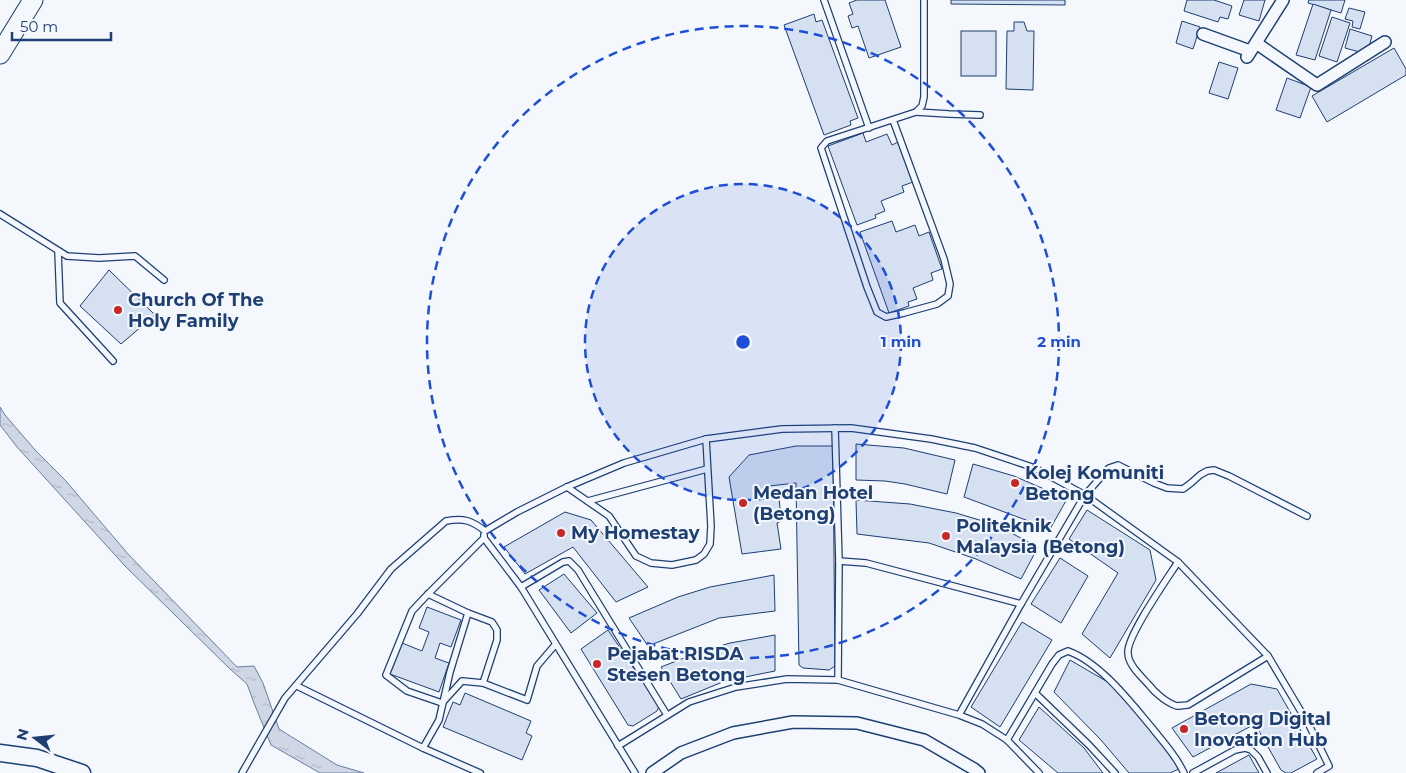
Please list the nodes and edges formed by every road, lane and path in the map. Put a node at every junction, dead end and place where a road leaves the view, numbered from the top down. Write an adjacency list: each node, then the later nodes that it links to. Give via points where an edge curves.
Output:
1 (33, 0): 8 (main road)
2 (824, 0): 12 (lane)
3 (924, 0): 9 (lane, via 924,98)
4 (1283, 0): 7 (street)
5 (1203, 34): 7 (street)
6 (1385, 42): 7 (street, via 1317,85)
7 (1251, 50)
8 (0, 54)
9 (916, 112): 10 (lane); 11 (lane)
10 (980, 115)
11 (893, 120): 12 (lane); 12 (lane, via 944,258 950,284 948,296 937,304 886,316 876,312 821,148 827,142)
12 (869, 128)
13 (0, 214): 14 (lane)
14 (58, 251): 15 (lane, via 68,256 99,258 136,256); 16 (lane, via 60,303)
15 (164, 280)
16 (113, 361)
17 (835, 428): 18 (lane, via 782,429); 21 (lane, via 931,439 975,448 1035,468); 26 (lane)
18 (706, 439): 19 (lane); 20 (lane, via 624,463)
19 (708, 469): 22 (lane); 22 (lane, via 710,544 696,560 672,565 651,563 636,556 609,516)
20 (567, 487): 22 (lane); 24 (lane)
21 (1085, 495): 23 (lane, via 1109,468 1118,466 1167,488 1183,489 1200,474 1214,470); 27 (lane); 30 (lane)
22 (588, 501)
23 (1307, 516)
24 (485, 531): 25 (lane); 36 (lane, via 473,522 446,521 391,569)
25 (484, 538): 28 (lane); 29 (lane)
26 (839, 561): 30 (lane, via 866,563); 34 (lane)
27 (1178, 562): 33 (lane); 33 (lane, via 1129,643 1127,654 1151,689 1177,706 1188,705)
28 (521, 588): 32 (lane); 39 (lane, via 563,562 573,564)
29 (428, 594): 31 (lane); 38 (lane, via 412,611 386,675 407,691)
30 (1020, 604): 40 (lane)
31 (468, 613): 35 (lane, via 492,622 497,630 497,640); 38 (lane)
32 (555, 645): 35 (lane, via 537,666 527,700); 42 (lane)
33 (1268, 656): 56 (lane, via 1329,766)
34 (838, 680): 39 (lane, via 787,679 736,687 688,702); 40 (lane)
35 (483, 683): 38 (lane, via 462,681)
36 (297, 686): 43 (lane); 46 (lane, via 286,698)
37 (1035, 693): 41 (lane); 52 (lane); 53 (lane, via 1059,655 1068,651 1079,655 1132,703)
38 (442, 703): 43 (lane, via 439,720)
39 (667, 715): 42 (lane)
40 (959, 715): 41 (lane, via 982,724)
41 (1007, 740): 51 (lane)
42 (618, 746): 48 (lane)
43 (423, 748): 47 (lane)
44 (0, 753): 45 (street, via 37,758)
45 (82, 773)
46 (242, 773)
47 (480, 773)
48 (635, 773)
49 (652, 773): 50 (street, via 682,753 733,733 793,722 857,723 924,740)
50 (979, 773)
51 (1039, 773)
52 (1115, 773)
53 (1184, 773)
54 (1193, 773): 55 (lane, via 1235,750 1245,748 1258,757)
55 (1267, 773)
56 (1318, 773)

